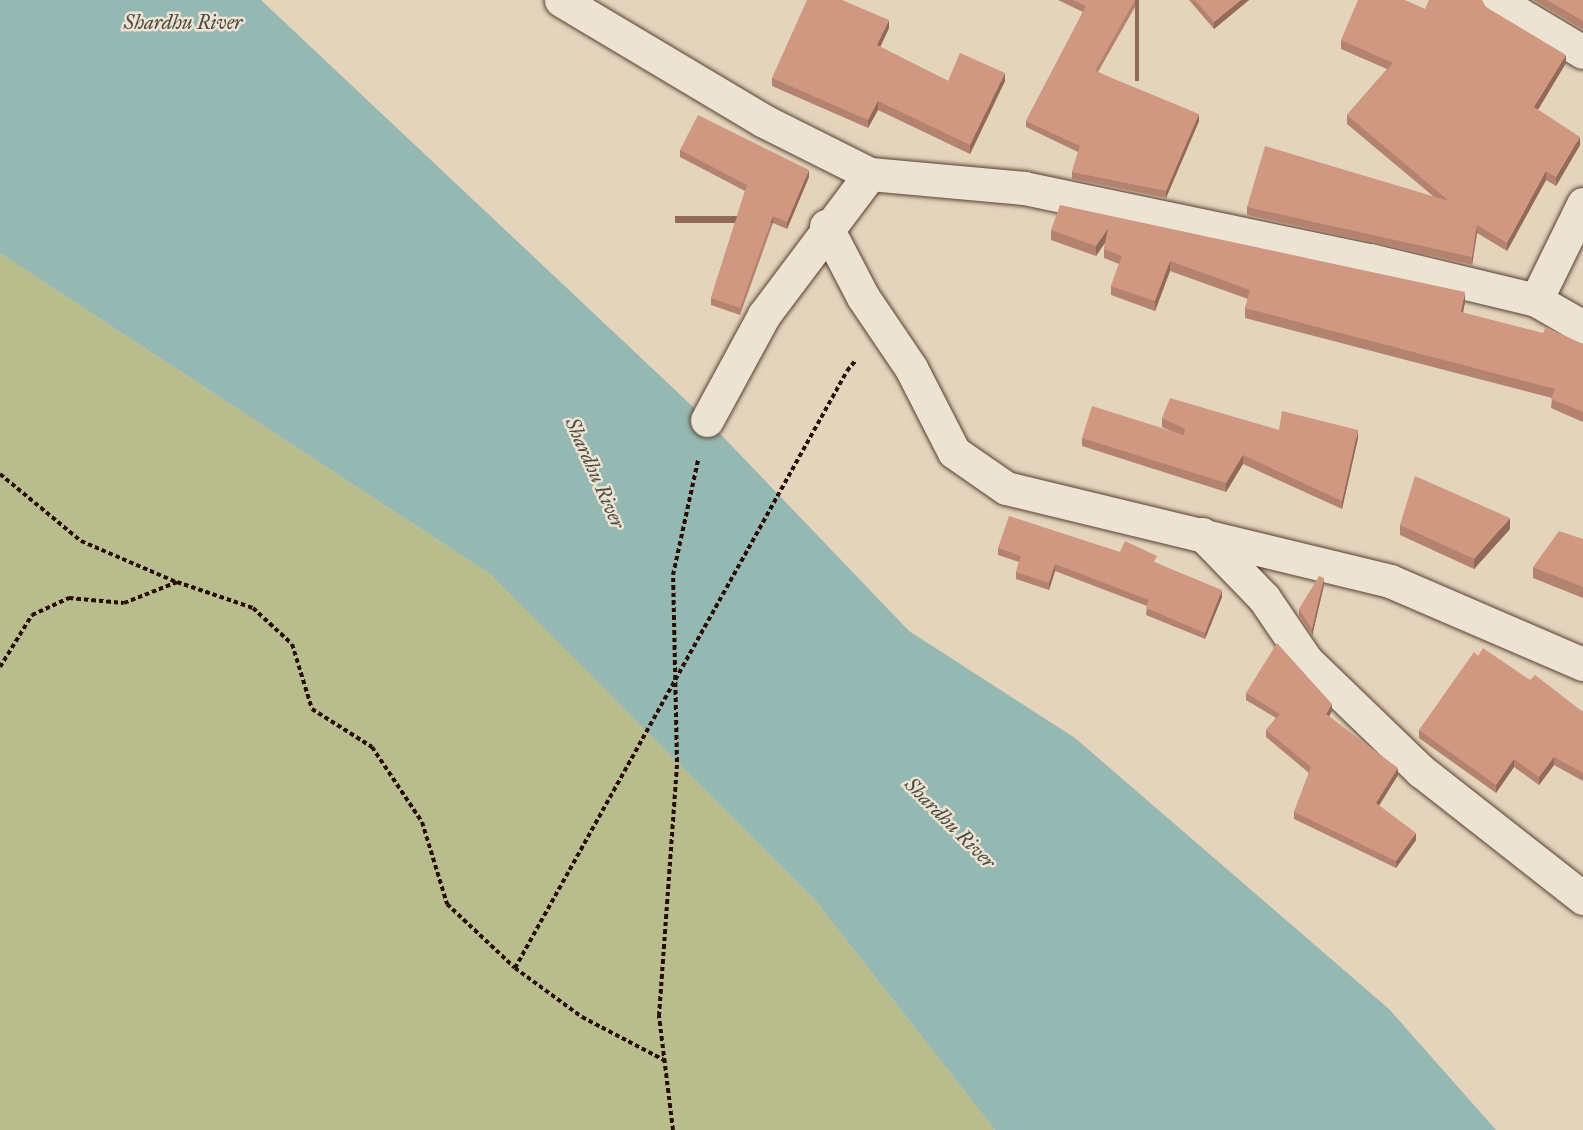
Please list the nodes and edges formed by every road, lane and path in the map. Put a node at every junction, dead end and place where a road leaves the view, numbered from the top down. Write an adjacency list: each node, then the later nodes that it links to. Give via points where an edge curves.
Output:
1 (561, 0): 4 (street, via 762,120)
2 (1496, 0): 3 (street)
3 (1583, 52)
4 (870, 174): 6 (street); 7 (street, via 1024,188)
5 (1583, 204): 7 (street)
6 (826, 226): 10 (street, via 764,315); 12 (street, via 863,297 911,368 954,452 1006,488)
7 (1536, 300): 8 (street)
8 (1583, 327)
9 (847, 371): 17 (path, bridge)
10 (707, 420): 18 (path, via 673,575 677,762 659,1016)
11 (0, 474): 13 (path, via 81,541)
12 (1202, 534): 14 (street, via 1390,581); 16 (street, via 1264,598 1306,660 1422,771)
13 (177, 582): 15 (path, via 124,603 69,598 32,615); 17 (path, via 253,608 292,644 312,709 372,747 422,822 447,904)
14 (1583, 664)
15 (0, 667)
16 (1583, 898)
17 (515, 968): 18 (path, via 582,1017)
18 (664, 1060): 19 (path)
19 (673, 1130)

